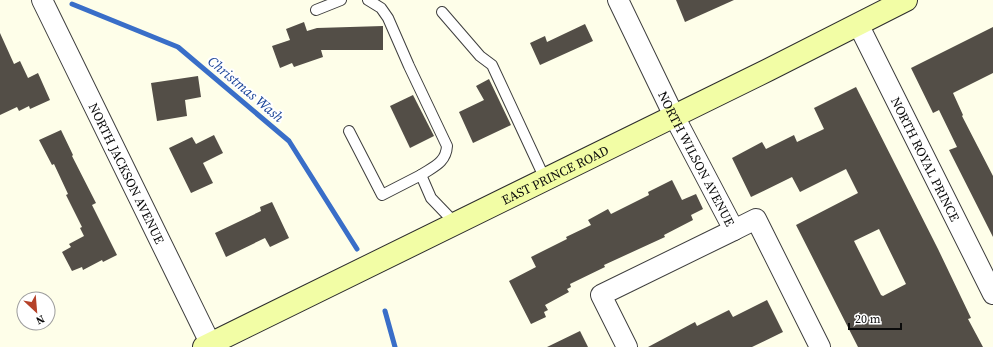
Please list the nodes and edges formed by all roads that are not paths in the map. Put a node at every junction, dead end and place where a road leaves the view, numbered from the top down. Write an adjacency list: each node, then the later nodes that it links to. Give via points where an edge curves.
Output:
1 (42, 0): 16 (street, NORTH JACKSON AVENUE)
2 (341, 0): 6 (lane)
3 (368, 0): 11 (lane, via 381,8 388,18 447,146 447,155 441,162)
4 (618, 0): 9 (street, NORTH WILSON AVENUE)
5 (906, 0): 8 (main road, EAST PRINCE ROAD)
6 (316, 10)
7 (442, 12): 12 (lane, via 480,56 492,65)
8 (858, 24): 9 (main road, EAST PRINCE ROAD); 15 (street, NORTH ROYAL PRINCE)
9 (674, 116): 12 (main road, EAST PRINCE ROAD); 14 (street, NORTH WILSON AVENUE)
10 (349, 130): 11 (lane, via 382,195)
11 (421, 175): 13 (lane, via 431,198)
12 (545, 179): 13 (main road, EAST PRINCE ROAD)
13 (455, 223): 16 (main road, EAST PRINCE ROAD)
14 (734, 230): 17 (street, via 601,295); 18 (street, NORTH WILSON AVENUE, via 756,219)
15 (993, 294)
16 (209, 346)
17 (627, 347)
18 (820, 347)

